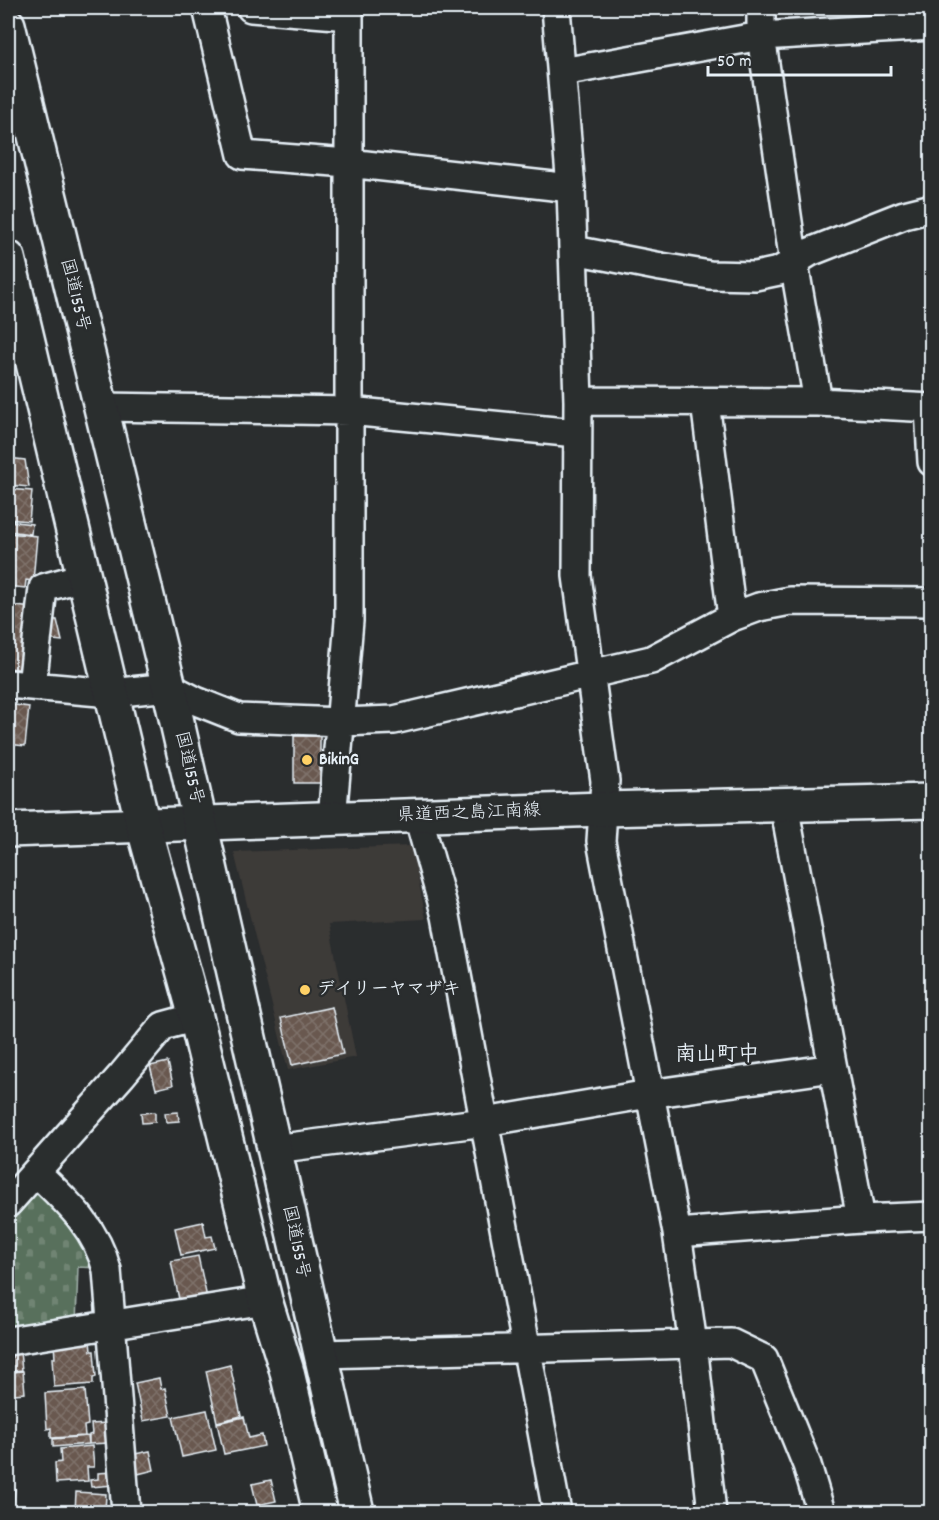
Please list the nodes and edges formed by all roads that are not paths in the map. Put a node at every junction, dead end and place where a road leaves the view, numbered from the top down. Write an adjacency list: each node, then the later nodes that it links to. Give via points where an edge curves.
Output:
1 (207, 8): 11 (street, via 242,155)
2 (251, 8): 5 (street)
3 (556, 8): 10 (street)
4 (761, 8): 9 (street)
5 (349, 11): 11 (street)
6 (885, 18): 8 (street); 9 (street)
7 (8, 26): 21 (main road, 国道155号)
8 (932, 26)
9 (760, 36): 10 (street); 16 (street)
10 (562, 72): 12 (street)
11 (348, 163): 12 (street); 23 (street)
12 (571, 188): 14 (street)
13 (932, 208): 16 (street, via 810,252)
14 (574, 250): 16 (street, via 710,275 755,276); 18 (street)
15 (8, 258): 17 (main road)
16 (794, 263): 20 (street)
17 (15, 323): 26 (main road)
18 (578, 401): 19 (street); 24 (street)
19 (705, 402): 20 (street); 28 (street)
20 (818, 402): 22 (street)
21 (101, 407): 23 (street); 31 (main road, 国道155号)
22 (930, 408): 25 (street)
23 (348, 411): 24 (street); 33 (street, via 349,621)
24 (576, 433): 29 (street, via 577,576)
25 (932, 462)
26 (83, 577): 30 (street, via 43,588); 32 (main road)
27 (932, 602): 28 (street, via 790,601)
28 (732, 617): 29 (street, via 651,660)
29 (590, 673): 33 (street, via 394,720); 36 (street, via 605,781)
30 (20, 685): 32 (street)
31 (169, 687): 32 (street); 33 (street, via 239,718); 39 (main road, 国道155号)
32 (111, 693): 40 (main road)
33 (341, 722): 38 (street)
34 (932, 801): 35 (main road, 県道西之島江南線)
35 (784, 805): 36 (main road, 県道西之島江南線); 43 (street)
36 (603, 809): 37 (main road, 県道西之島江南線); 44 (street, via 601,841)
37 (418, 816): 38 (main road, 県道西之島江南線); 45 (street, via 446,916)
38 (332, 819): 39 (main road, 県道西之島江南線)
39 (201, 823): 40 (main road, 県道西之島江南線); 46 (main road, 国道155号)
40 (143, 825): 41 (main road, 県道西之島江南線); 42 (main road)
41 (8, 830)
42 (196, 1017): 47 (street, via 163,1026); 52 (main road)
43 (833, 1068): 44 (street); 50 (street)
44 (649, 1094): 45 (street); 51 (street)
45 (485, 1122): 46 (street); 56 (street)
46 (274, 1149): 57 (main road, 国道155号)
47 (24, 1175): 48 (street); 53 (street, via 76,1211 102,1251)
48 (8, 1203)
49 (932, 1216): 50 (street)
50 (861, 1219): 51 (street)
51 (676, 1233): 55 (street)
52 (265, 1300): 53 (street); 59 (main road, via 286,1368)
53 (111, 1326): 54 (street); 58 (street)
54 (8, 1341)
55 (693, 1344): 56 (street); 62 (street); 63 (street, via 731,1343 764,1359 807,1465)
56 (526, 1350): 57 (street); 61 (street)
57 (321, 1354): 60 (main road, 国道155号)
58 (126, 1512)
59 (320, 1512)
60 (357, 1512)
61 (557, 1512)
62 (712, 1512)
63 (821, 1512)

